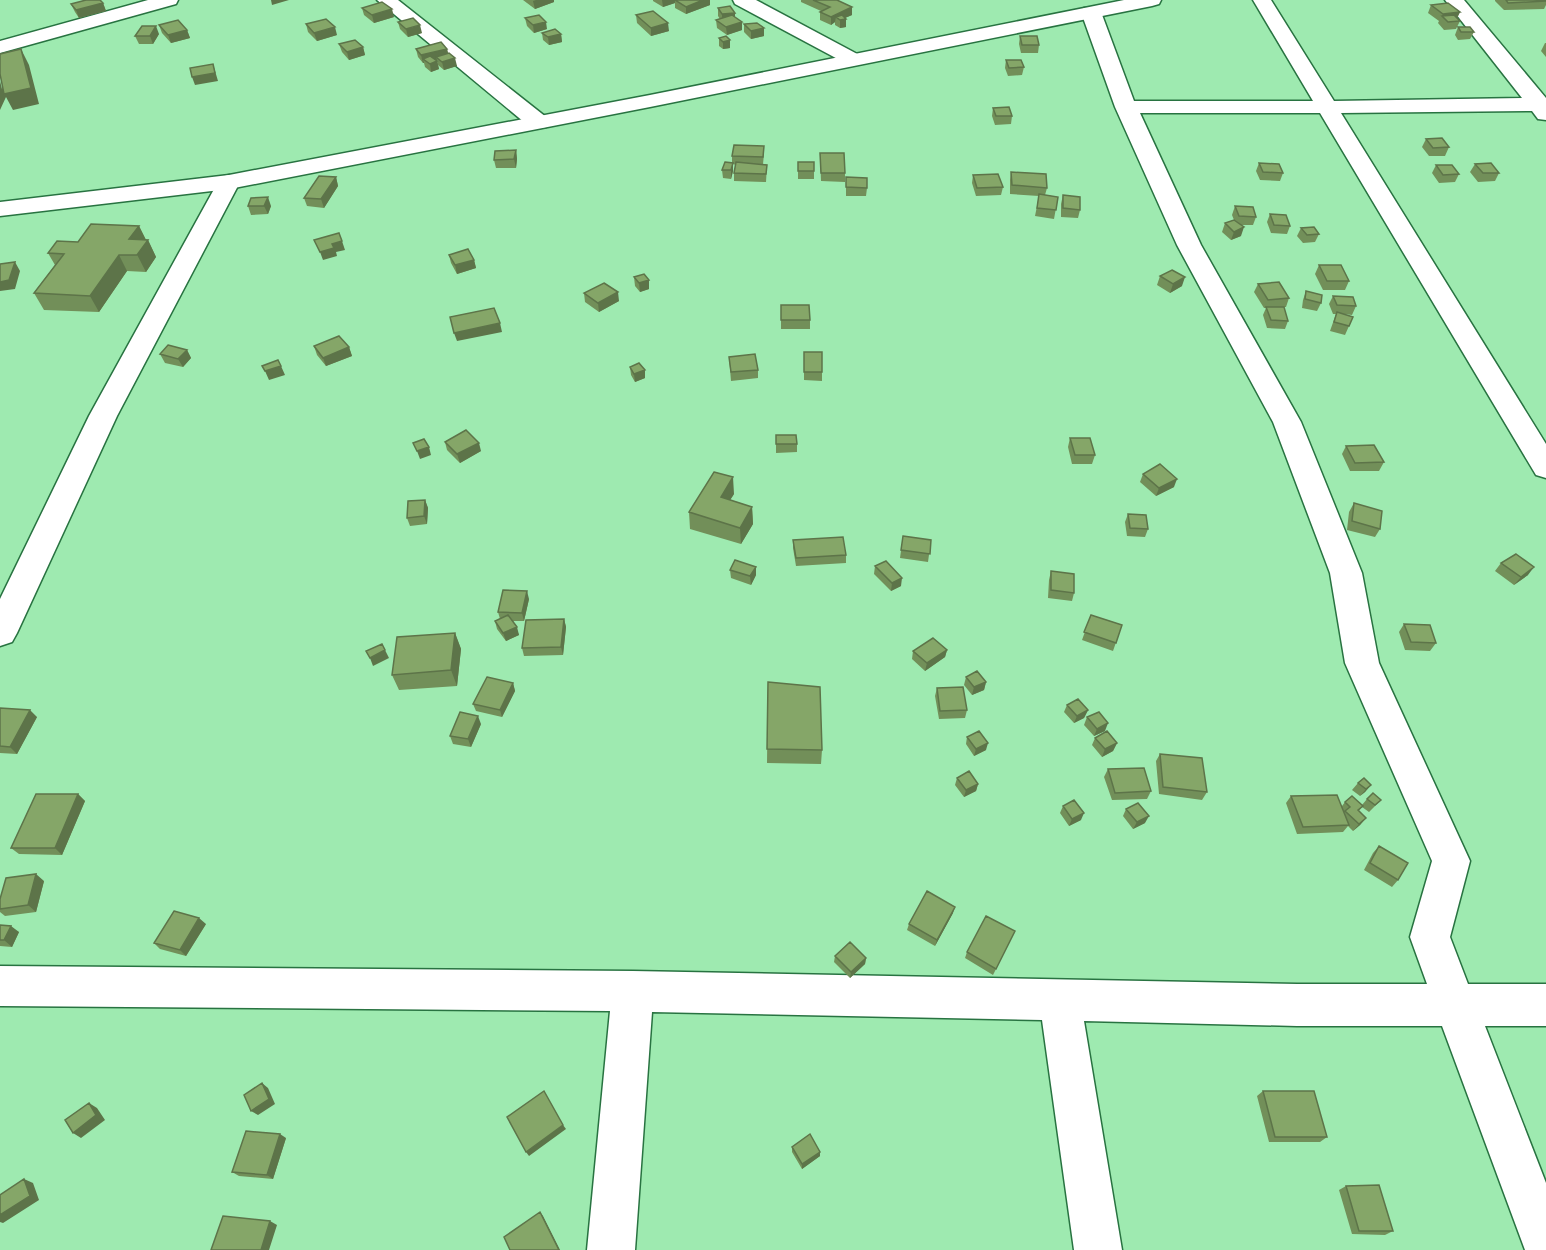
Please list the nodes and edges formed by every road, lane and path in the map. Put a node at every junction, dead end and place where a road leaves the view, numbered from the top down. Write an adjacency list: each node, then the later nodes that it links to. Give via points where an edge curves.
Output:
1 (169, 0): 8 (street)
2 (386, 0): 13 (street)
3 (742, 0): 9 (street)
4 (1152, 0): 7 (street)
5 (1262, 0): 11 (street)
6 (1454, 0): 12 (street)
7 (1098, 6): 9 (street); 10 (street)
8 (0, 47)
9 (854, 60): 13 (street)
10 (1126, 107): 11 (street); 21 (street, via 1189,245 1287,422 1346,573 1362,663 1451,861 1430,937)
11 (1327, 107): 12 (street); 16 (street)
12 (1543, 107)
13 (538, 122): 14 (street)
14 (230, 182): 15 (street); 17 (street, via 103,416)
15 (0, 209)
16 (1546, 468)
17 (0, 633)
18 (0, 986): 19 (street)
19 (633, 991): 20 (street); 24 (street)
20 (1060, 999): 21 (street); 25 (street)
21 (1455, 1005): 22 (street); 23 (street)
22 (1546, 1005)
23 (1546, 1244)
24 (610, 1250)
25 (1098, 1250)

